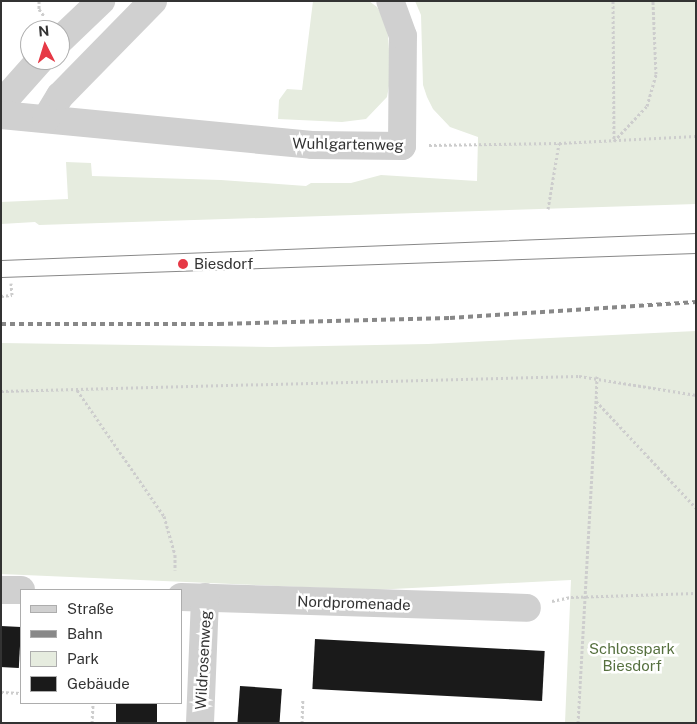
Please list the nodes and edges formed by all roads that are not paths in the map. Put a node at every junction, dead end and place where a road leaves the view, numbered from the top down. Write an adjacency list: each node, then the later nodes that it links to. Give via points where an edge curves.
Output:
1 (102, 1): 4 (street)
2 (153, 1): 8 (street, via 60,96)
3 (390, 1): 8 (street, Wuhlgartenweg, via 403,36 402,146 312,145)
4 (70, 31)
5 (30, 70): 6 (street)
6 (1, 104)
7 (1, 115): 8 (street, Wuhlgartenweg)
8 (46, 119)
9 (187, 589): 12 (street, Nordpromenade); 13 (street, Wildrosenweg)
10 (1, 590): 11 (street)
11 (20, 590)
12 (527, 608)
13 (200, 723)

